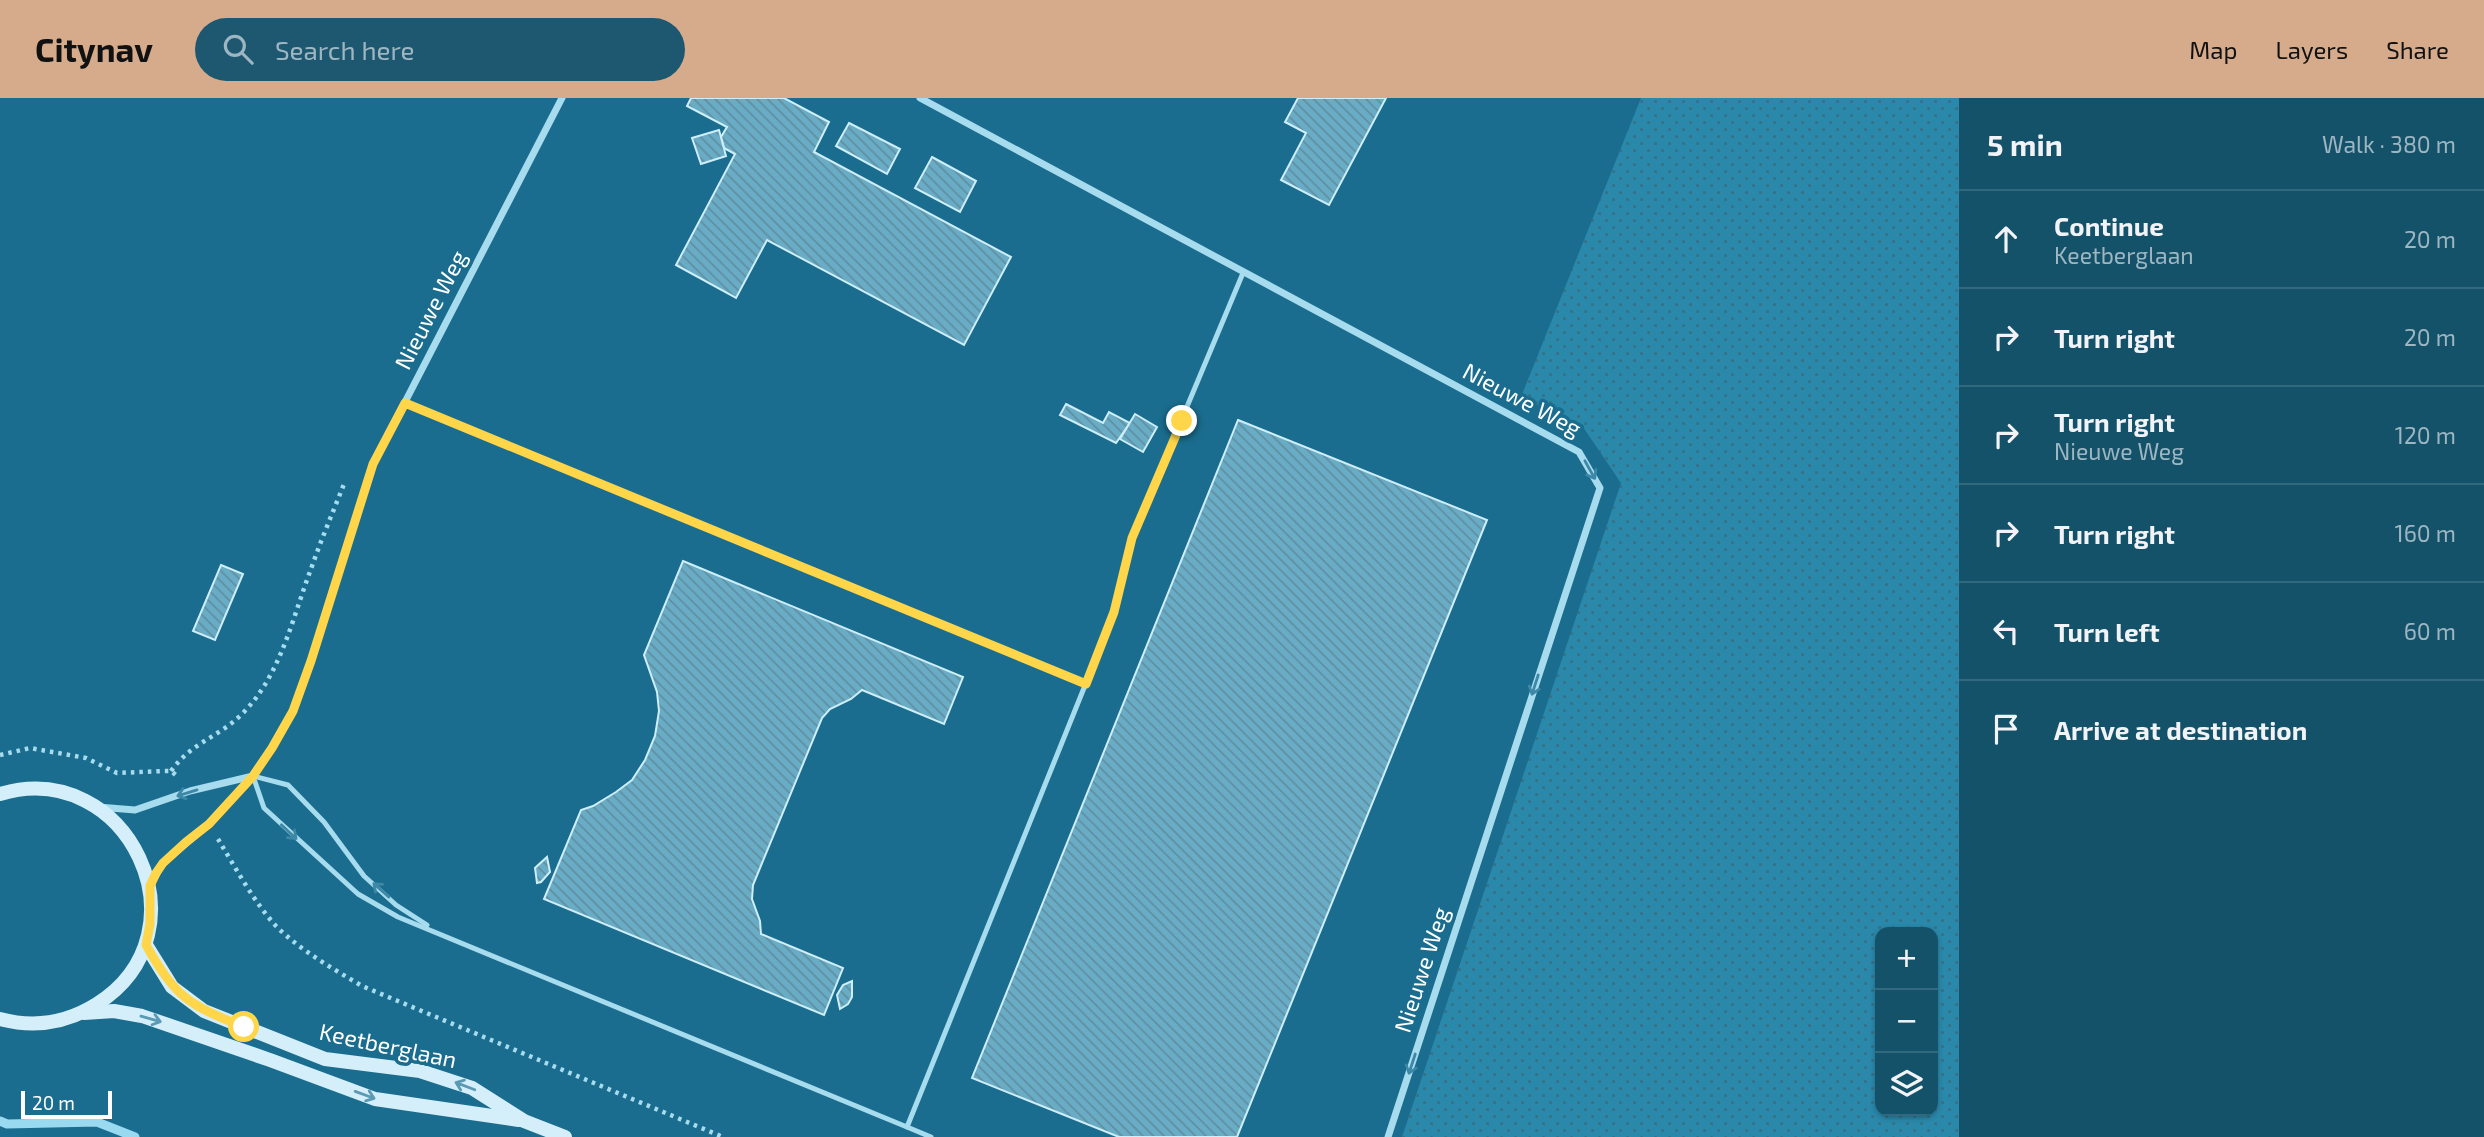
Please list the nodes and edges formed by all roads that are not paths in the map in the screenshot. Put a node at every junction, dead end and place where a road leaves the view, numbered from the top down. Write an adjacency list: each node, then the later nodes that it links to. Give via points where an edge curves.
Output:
1 (562, 98): 4 (street, Nieuwe Weg)
2 (920, 98): 3 (street, Nieuwe Weg)
3 (1243, 273): 5 (lane, via 1132,538 1114,612); 18 (street, Nieuwe Weg, one-way to 18, via 1580,452 1600,488)
4 (405, 403): 5 (lane); 6 (street, Nieuwe Weg, via 373,464 293,711)
5 (1086, 684): 15 (lane)
6 (253, 776): 8 (street, one-way to 8, via 135,810); 9 (street, Nieuwe Weg, via 209,824 163,863); 10 (lane, one-way to 6, via 396,905 364,876 324,822 288,785); 10 (lane, one-way to 10, via 264,808 358,894 398,917)
7 (0, 794): 8 (main road, via 57,791)
8 (97, 807): 9 (main road, via 132,842)
9 (150, 886): 11 (main road)
10 (436, 931): 15 (lane)
11 (146, 945): 12 (main road, via 122,984); 14 (main road, Keetberglaan, one-way to 11, via 472,1088 420,1071 325,1059 204,1011 172,987)
12 (84, 1013): 13 (main road, via 49,1023); 14 (main road, Keetberglaan, one-way to 14, via 114,1011 172,1025 375,1099)
13 (0, 1019)
14 (524, 1121): 16 (main road, Keetberglaan)
15 (907, 1127): 17 (lane)
16 (565, 1137)
17 (931, 1137)
18 (1388, 1137)

